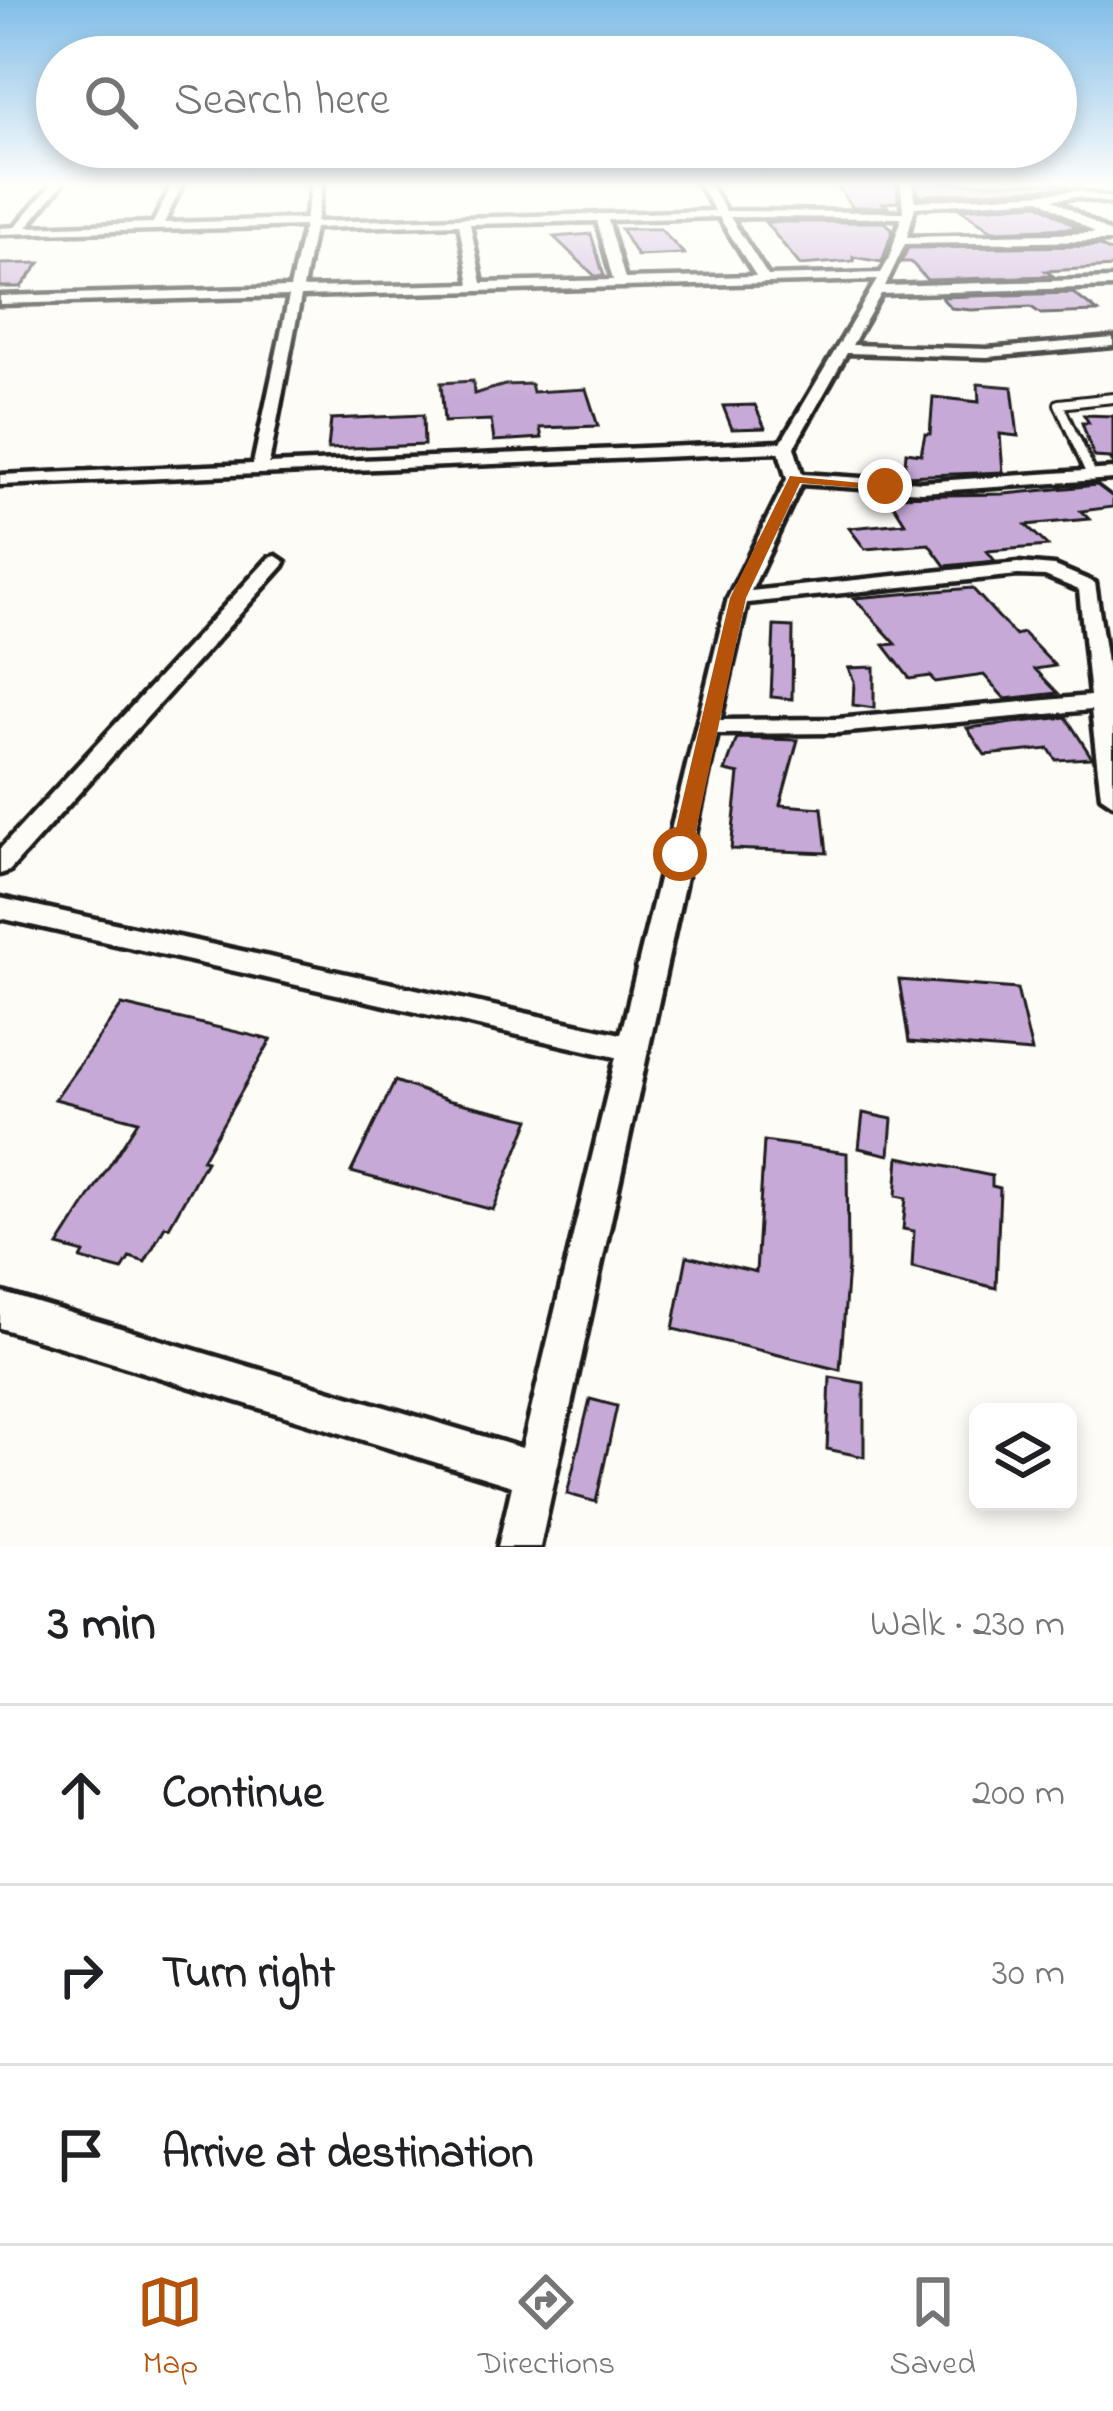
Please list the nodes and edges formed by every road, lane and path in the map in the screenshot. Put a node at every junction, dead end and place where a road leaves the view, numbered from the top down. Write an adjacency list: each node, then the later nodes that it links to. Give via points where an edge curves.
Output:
1 (303, 255): 11 (street)
2 (470, 255): 10 (street)
3 (612, 255): 8 (street)
4 (749, 255): 7 (street)
5 (895, 255): 6 (street)
6 (886, 276): 7 (street); 12 (street)
7 (764, 279): 8 (street)
8 (620, 282): 10 (street)
9 (1113, 283): 12 (street)
10 (476, 285): 11 (street)
11 (296, 290): 13 (street); 18 (street)
12 (876, 290): 15 (street)
13 (0, 300)
14 (1113, 342): 15 (street, via 987,353)
15 (845, 349): 17 (street)
16 (1113, 398): 20 (lane, via 1059,404)
17 (786, 447): 18 (street); 21 (street)
18 (260, 469): 22 (street)
19 (1113, 474): 20 (street)
20 (1092, 476): 21 (street, via 922,487)
21 (795, 479): 24 (street)
22 (0, 480)
23 (276, 562): 28 (street)
24 (738, 598): 25 (street, via 1048,570 1088,587); 26 (street)
25 (1101, 702): 26 (street, via 838,726); 27 (street)
26 (708, 727): 30 (street)
27 (1113, 796)
28 (0, 865)
29 (0, 908): 30 (street)
30 (633, 1049): 32 (street)
31 (0, 1310): 32 (street)
32 (536, 1473): 33 (street)
33 (519, 1547)

